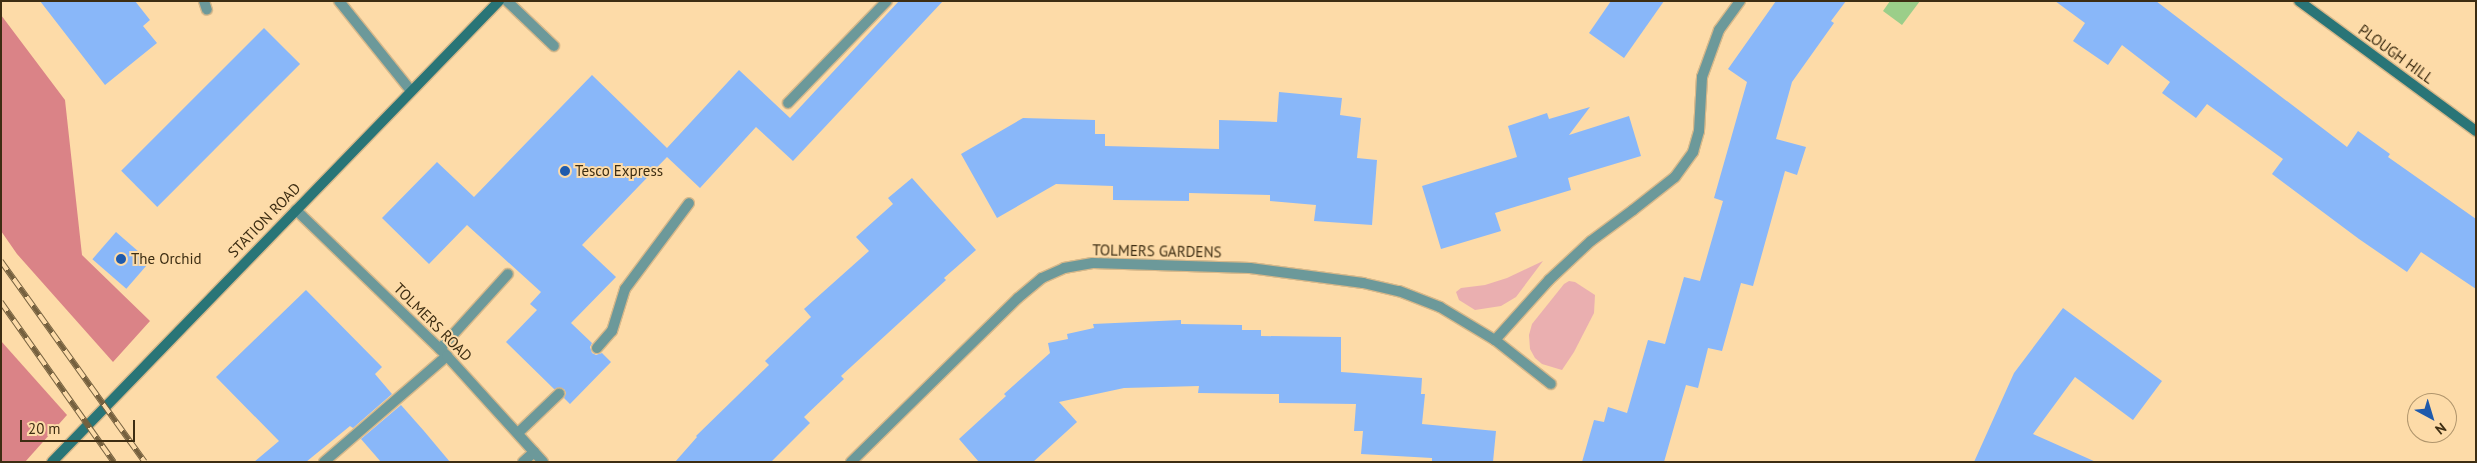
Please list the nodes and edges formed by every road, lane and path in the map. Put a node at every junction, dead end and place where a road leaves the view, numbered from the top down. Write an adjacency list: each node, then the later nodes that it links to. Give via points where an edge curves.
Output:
1 (338, 1): 8 (street)
2 (499, 1): 8 (main road, STATION ROAD)
3 (507, 1): 7 (street)
4 (886, 1): 9 (street)
5 (1740, 1): 14 (street, via 1719,30 1702,77 1699,131 1693,152 1675,177 1591,241 1548,280)
6 (2298, 1): 10 (main road, PLOUGH HILL)
7 (554, 46)
8 (411, 91): 12 (main road, STATION ROAD)
9 (788, 103)
10 (2476, 131)
11 (688, 203): 15 (street, via 625,289 612,331)
12 (296, 210): 16 (street, TOLMERS ROAD); 21 (main road, STATION ROAD)
13 (508, 274): 16 (street)
14 (1495, 340): 17 (street, TOLMERS GARDENS); 25 (street, TOLMERS GARDENS, via 1440,307 1399,291 1363,283 1250,268 1093,263 1064,268 1042,278 1018,298)
15 (597, 348)
16 (444, 352): 19 (street, TOLMERS ROAD); 22 (street)
17 (1551, 384)
18 (560, 394): 19 (street)
19 (518, 433): 20 (street, TOLMERS ROAD)
20 (534, 452): 23 (street); 24 (street, TOLMERS ROAD)
21 (52, 462)
22 (324, 462)
23 (523, 462)
24 (543, 462)
25 (851, 462)

